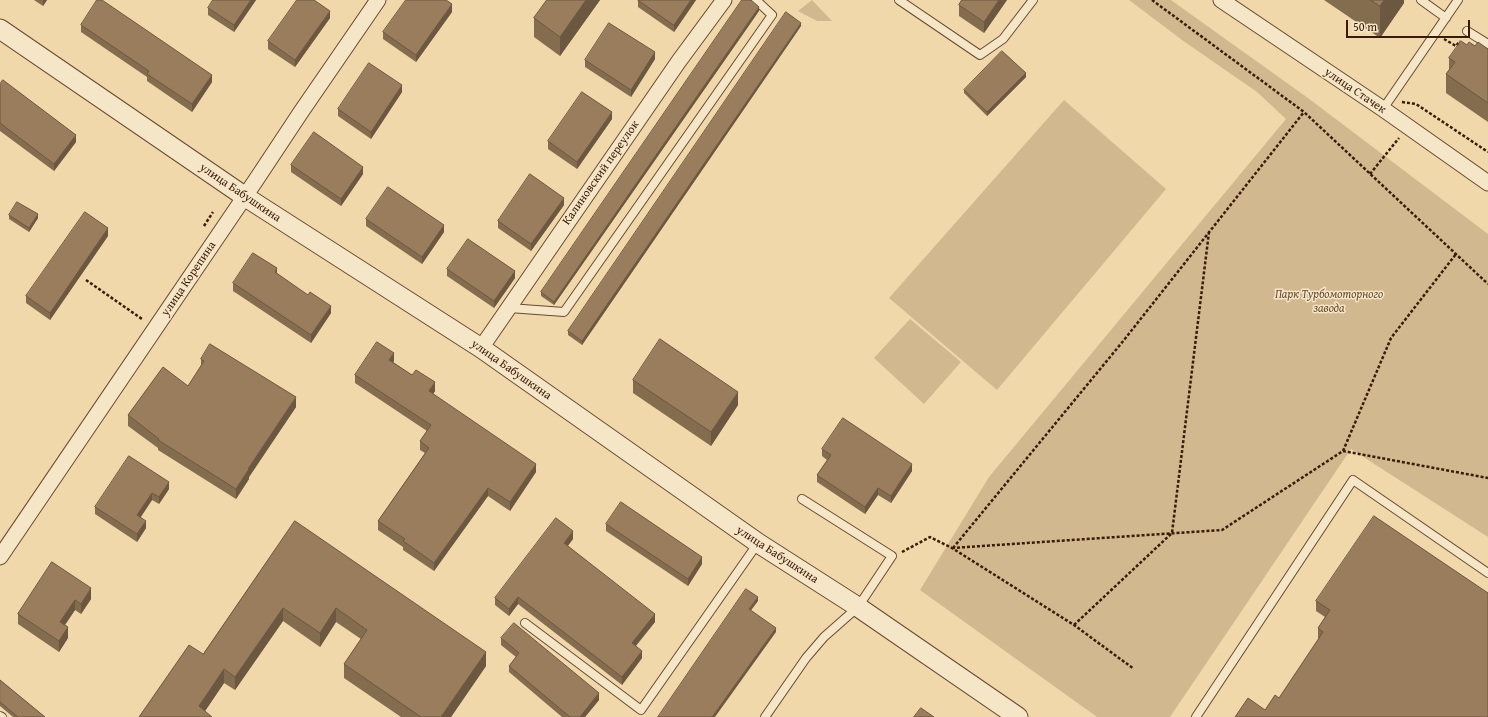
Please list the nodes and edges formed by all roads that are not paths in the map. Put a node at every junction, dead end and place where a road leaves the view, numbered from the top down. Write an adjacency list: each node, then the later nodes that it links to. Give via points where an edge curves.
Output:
1 (378, 0): 15 (street, улица Корепина)
2 (724, 0): 16 (street, Калиновский переулок)
3 (756, 0): 16 (lane, via 772,15 564,312)
4 (899, 0): 5 (lane, via 980,55 1003,39)
5 (1033, 0)
6 (1221, 0): 13 (street, улица Стачек)
7 (1421, 0): 9 (lane)
8 (1458, 0): 9 (lane)
9 (1446, 18): 13 (lane)
10 (0, 29): 15 (street, улица Бабушкина)
11 (1467, 30): 12 (lane)
12 (1488, 44)
13 (1383, 109): 14 (street, улица Стачек)
14 (1488, 183)
15 (244, 196): 17 (street, улица Бабушкина); 20 (street, улица Корепина)
16 (509, 308): 17 (street, Калиновский переулок)
17 (481, 348): 19 (street, улица Бабушкина)
18 (802, 499): 22 (lane, via 892,556)
19 (758, 543): 22 (street, улица Бабушкина); 23 (lane, via 641,710)
20 (0, 557)
21 (1488, 573): 26 (lane, via 1353,480)
22 (858, 607): 24 (lane, via 824,637 806,658); 25 (street, улица Бабушкина)
23 (525, 623)
24 (765, 717)
25 (1018, 717)
26 (1196, 717)

